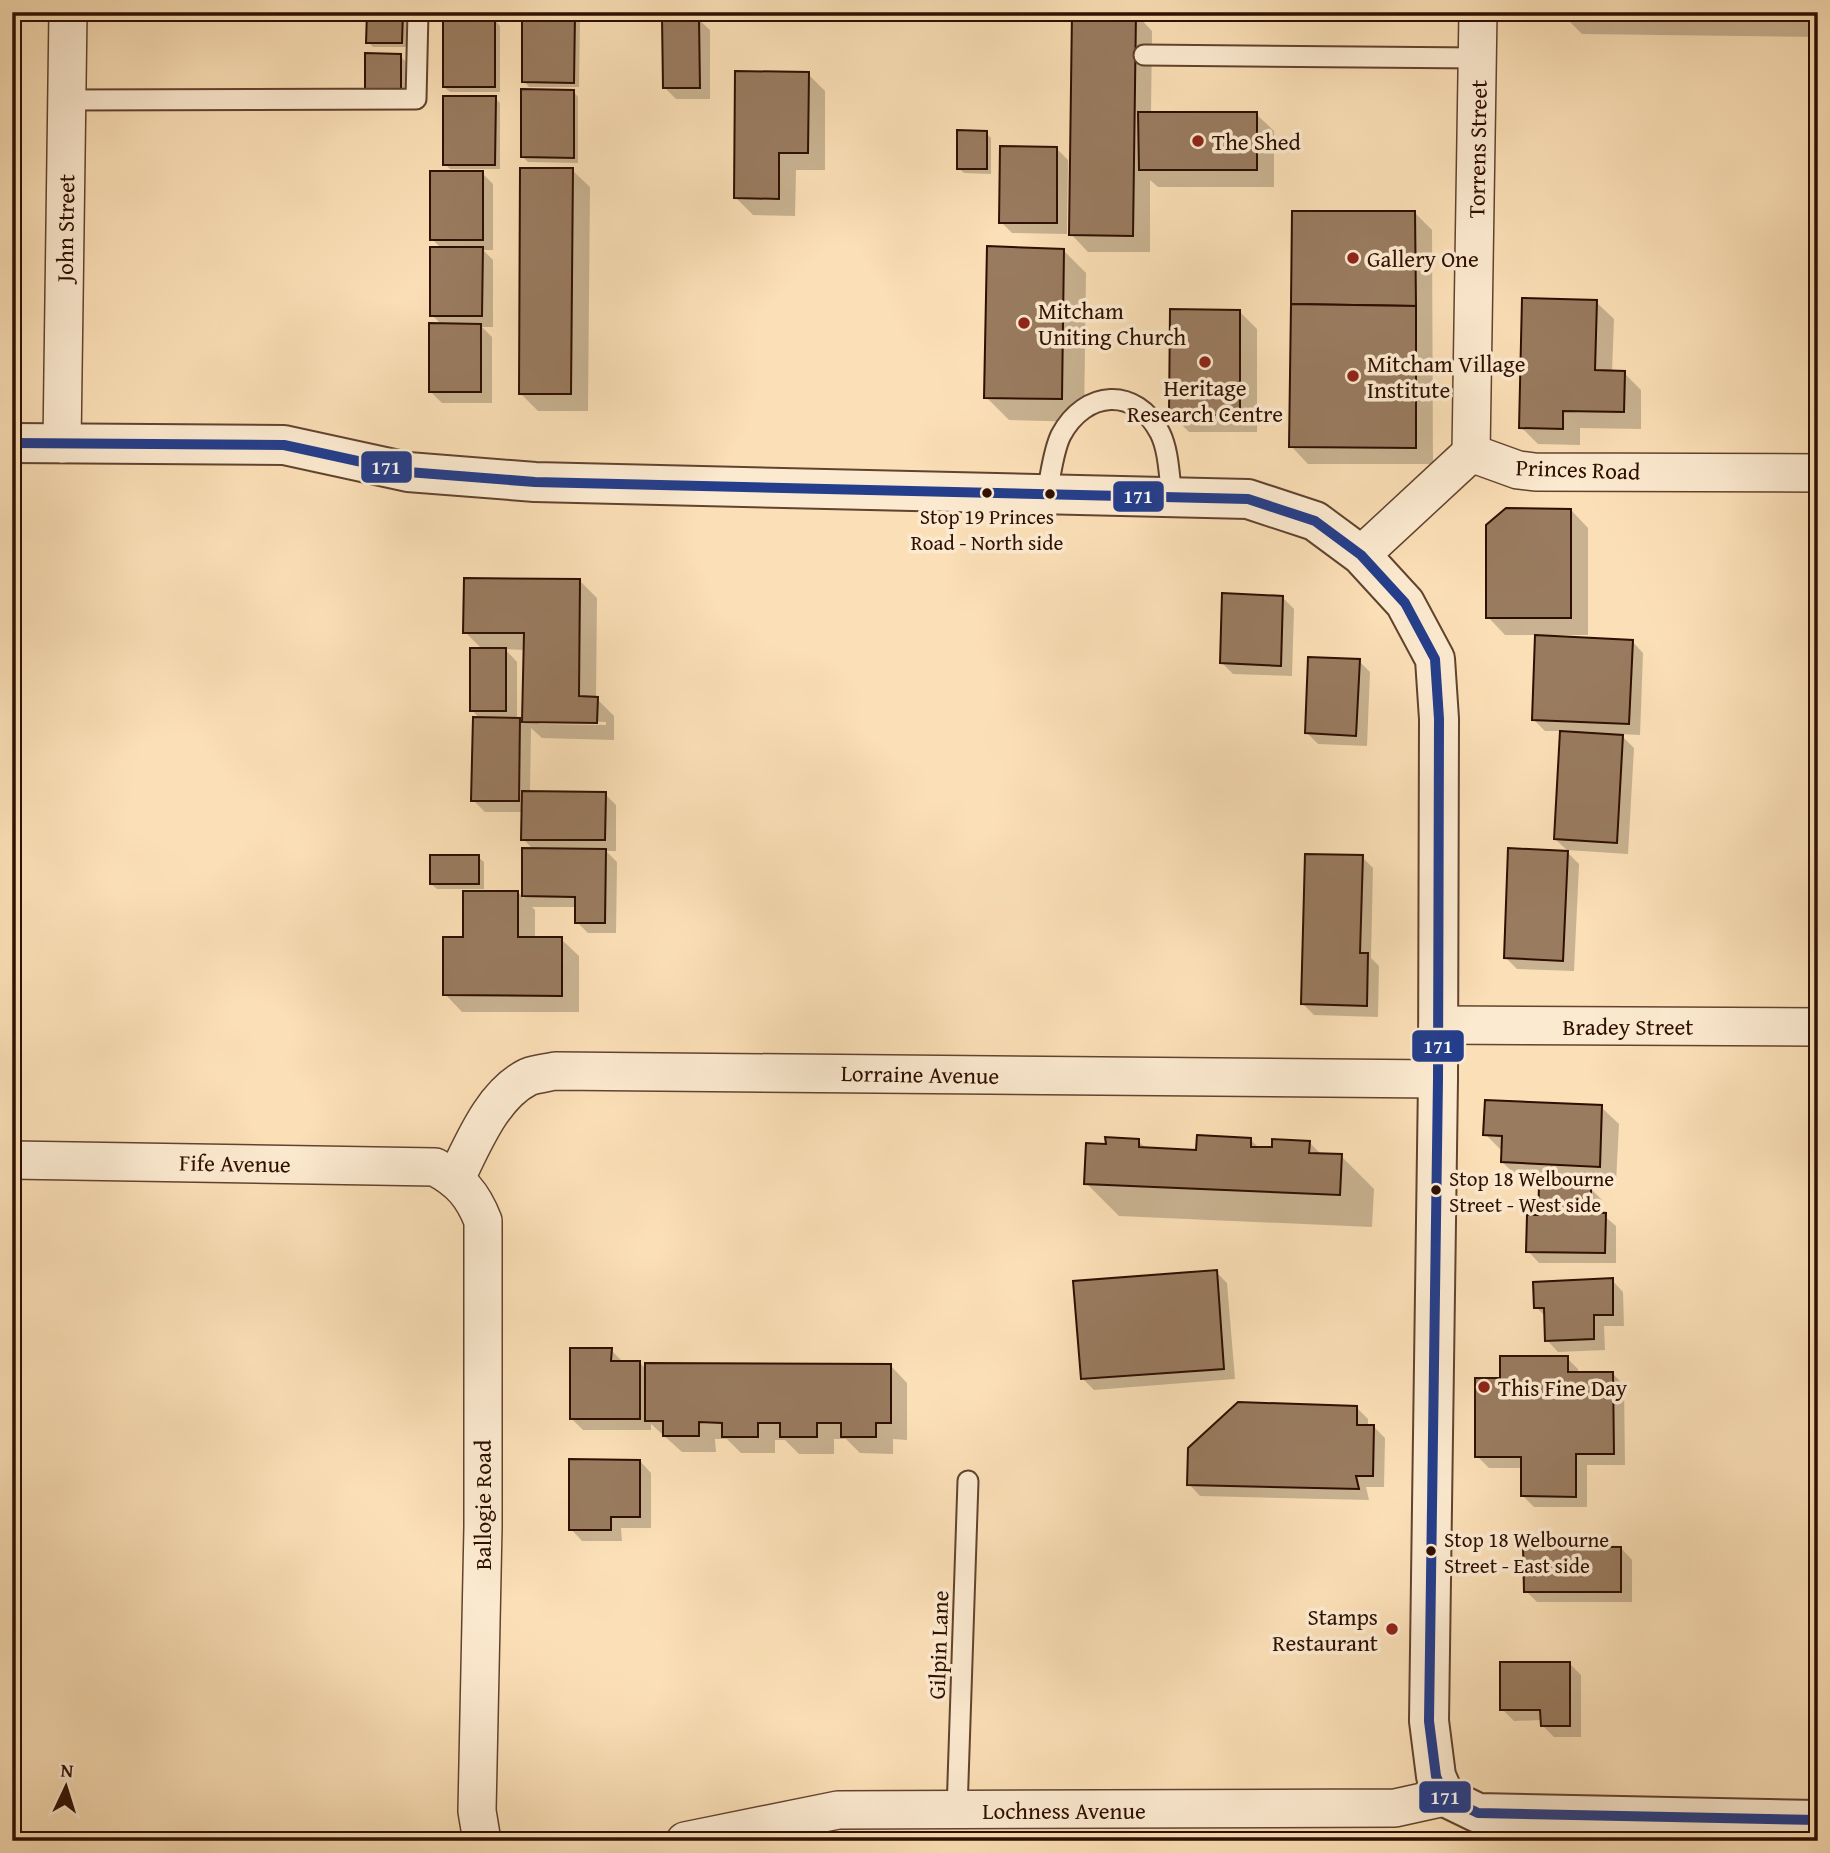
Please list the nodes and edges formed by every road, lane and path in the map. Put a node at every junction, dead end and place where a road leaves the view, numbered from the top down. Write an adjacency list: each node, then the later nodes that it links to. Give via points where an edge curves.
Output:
1 (68, 12): 6 (street, John Street)
2 (418, 12): 6 (lane, via 416,99)
3 (1478, 12): 5 (street, Torrens Street)
4 (1144, 55): 5 (lane)
5 (1478, 58): 9 (street, Torrens Street)
6 (67, 100): 8 (street, John Street)
7 (12, 443): 8 (street)
8 (62, 444): 11 (street, via 284,445 408,472 534,482)
9 (1471, 453): 10 (street, Princes Road, via 1535,472); 13 (street)
10 (1818, 473)
11 (1047, 492): 12 (street); 12 (lane, via 1060,437 1078,411 1099,400 1114,400 1135,403 1161,435)
12 (1172, 496): 13 (street, via 1248,499 1315,521)
13 (1361, 555): 14 (street, via 1405,603 1435,659 1439,719)
14 (1438, 1025): 15 (street, Bradey Street); 16 (street)
15 (1818, 1027)
16 (1438, 1079): 18 (street, Lorraine Avenue, via 555,1071 529,1077 509,1090); 20 (street, via 1429,1721)
17 (12, 1160): 18 (street, Fife Avenue, via 435,1167)
18 (456, 1178): 24 (street, Ballogie Road, via 474,1198 483,1221 477,1811)
19 (968, 1481): 21 (lane, Gilpin Lane)
20 (1441, 1786): 21 (street, Lochness Avenue, via 1395,1808); 22 (street, via 1478,1813)
21 (957, 1811): 23 (street, Lochness Avenue)
22 (1818, 1819)
23 (838, 1825): 25 (street, Lochness Avenue)
24 (482, 1841)
25 (685, 1841)

